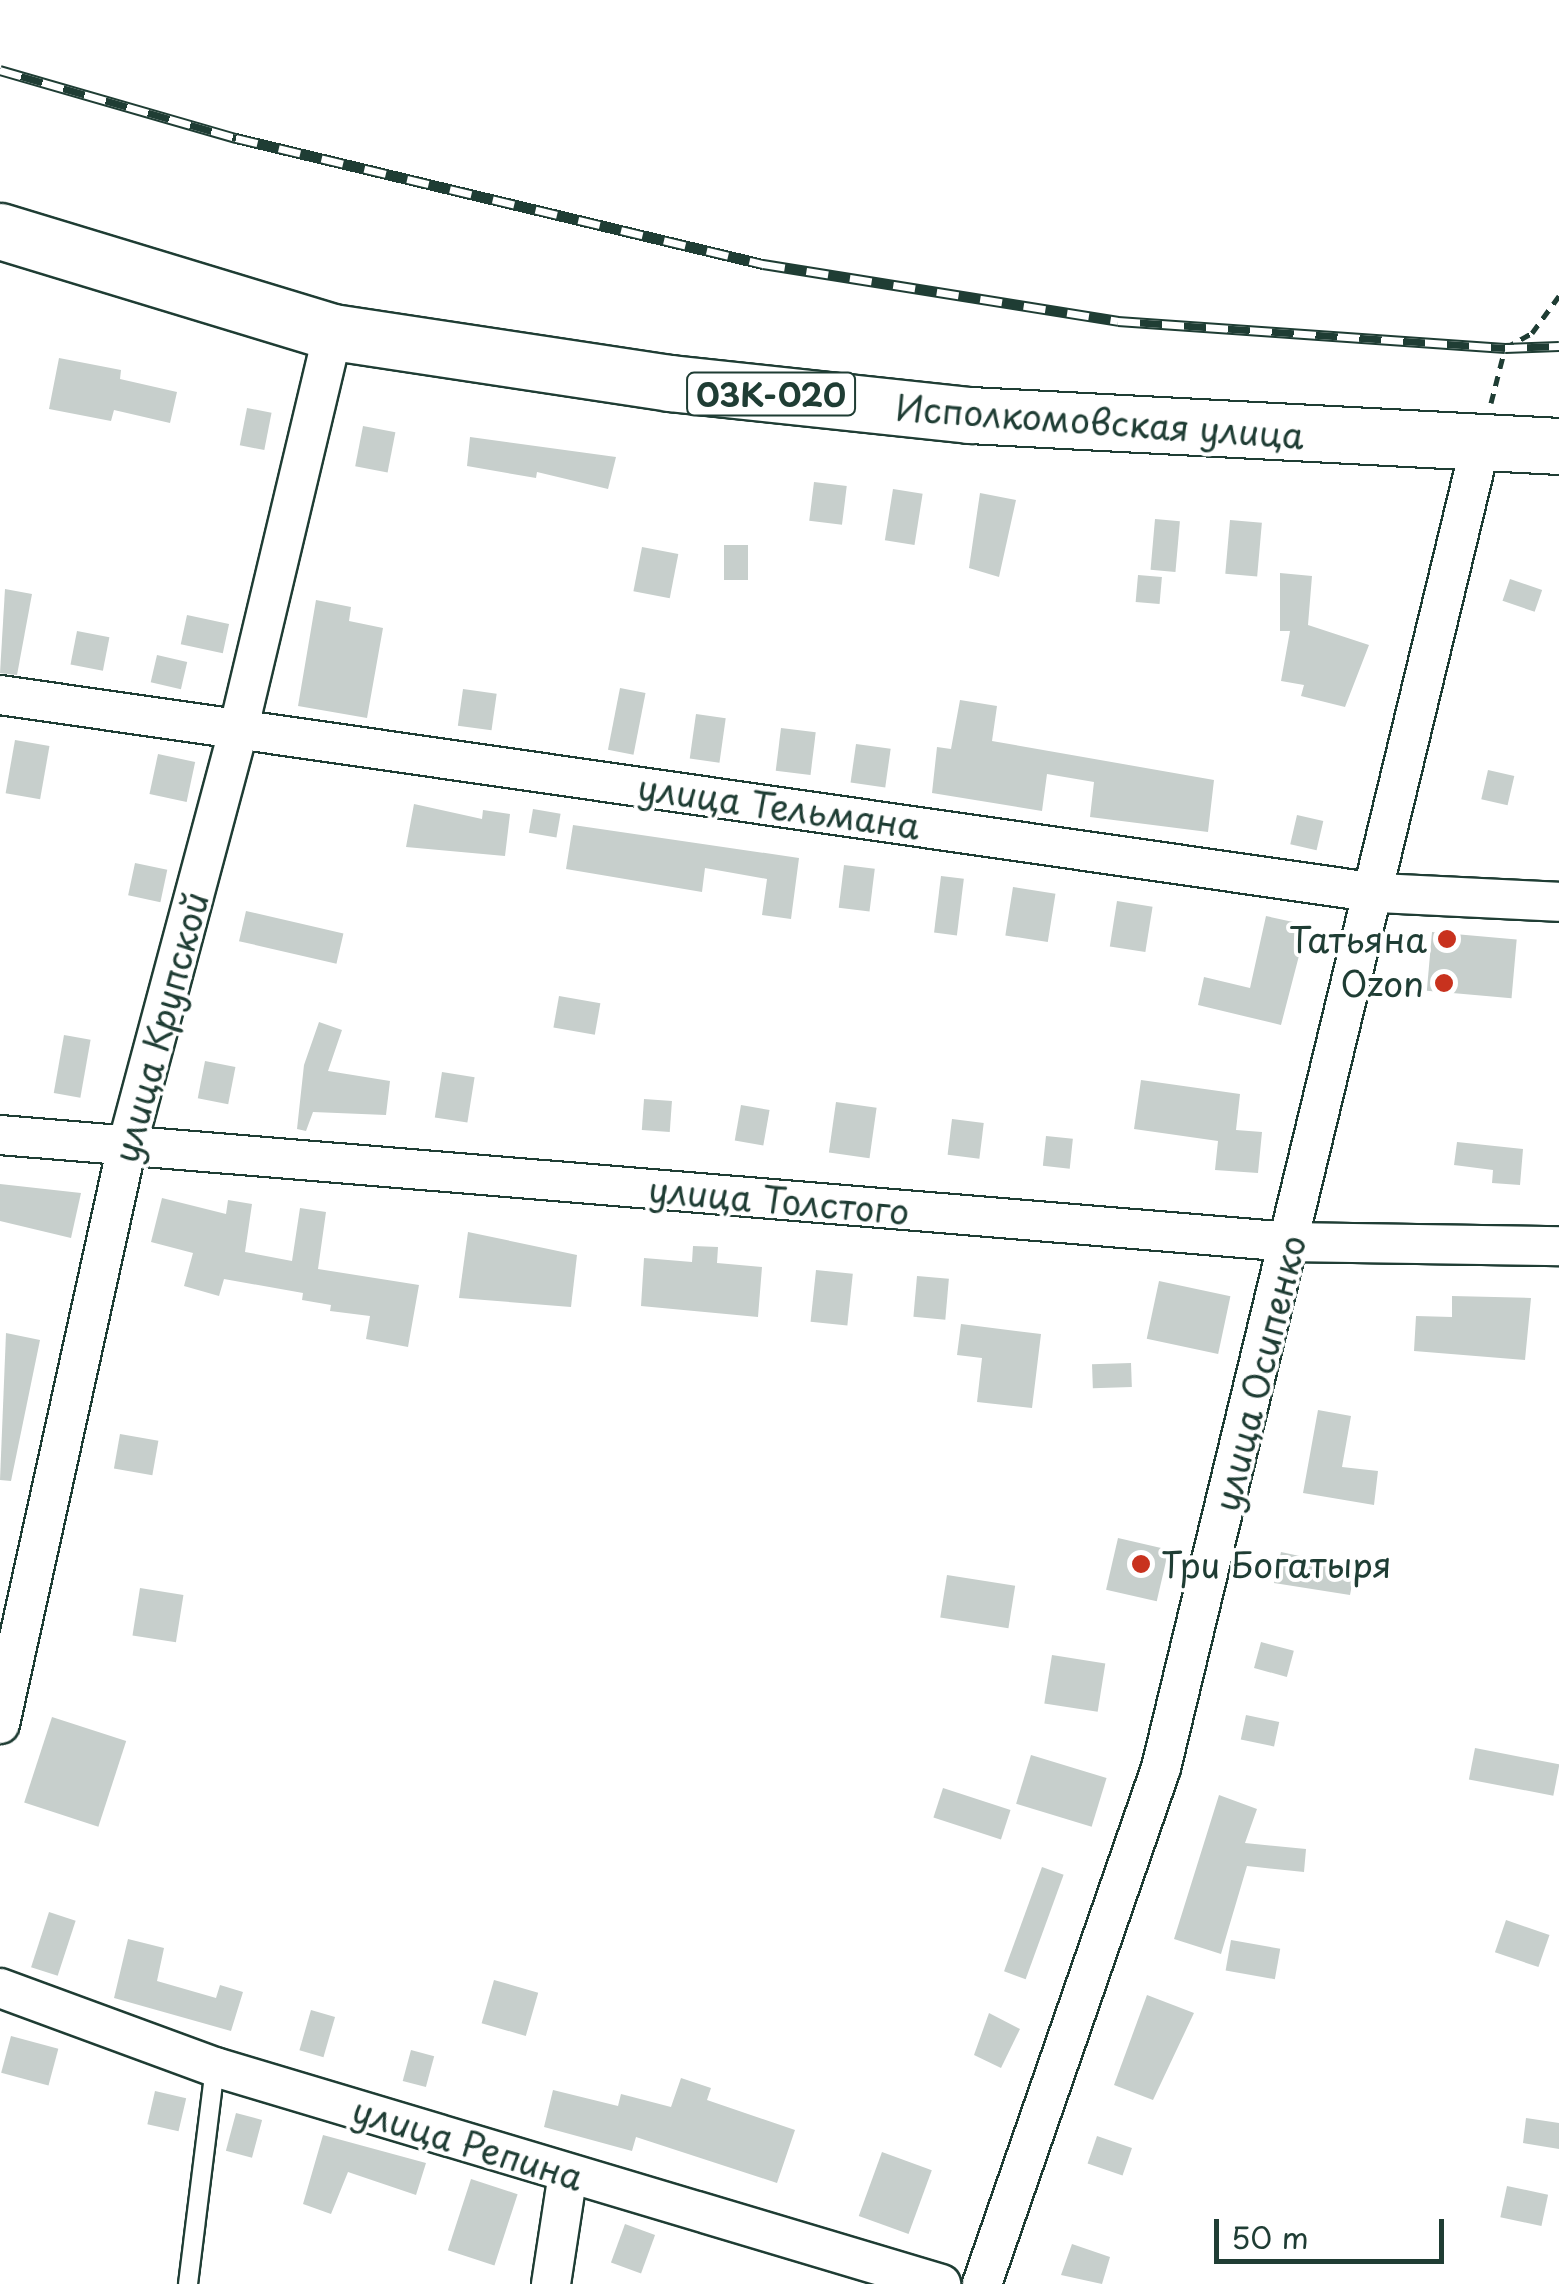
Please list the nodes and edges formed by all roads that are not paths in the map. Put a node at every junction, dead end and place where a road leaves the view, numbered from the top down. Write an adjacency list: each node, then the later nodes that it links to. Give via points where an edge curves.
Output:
1 (0, 232): 2 (main road, Исполкомовская улица / 03К-020)
2 (333, 332): 3 (main road, Исполкомовская улица / 03К-020, via 670,383 970,415); 6 (street, улица Крупской)
3 (1480, 446): 4 (main road, Исполкомовская улица / 03К-020); 7 (street, улица Осипенко)
4 (1559, 446)
5 (0, 694): 6 (street, улица Тельмана)
6 (239, 727): 7 (street, улица Тельмана); 10 (street, улица Крупской)
7 (1377, 893): 8 (street, улица Тельмана); 11 (street, улица Осипенко)
8 (1559, 902)
9 (0, 1135): 10 (street, улица Толстого)
10 (127, 1146): 11 (street, улица Толстого); 13 (street, улица Крупской)
11 (1292, 1242): 12 (street, улица Толстого); 20 (street, улица Осипенко, via 1162,1768)
12 (1559, 1246)
13 (0, 1724)
14 (0, 1988): 15 (street, улица Репина)
15 (216, 2067): 16 (street, улица Репина); 17 (lane)
16 (568, 2173): 18 (street); 19 (street, улица Репина)
17 (188, 2284)
18 (551, 2284)
19 (942, 2284)
20 (982, 2284)

